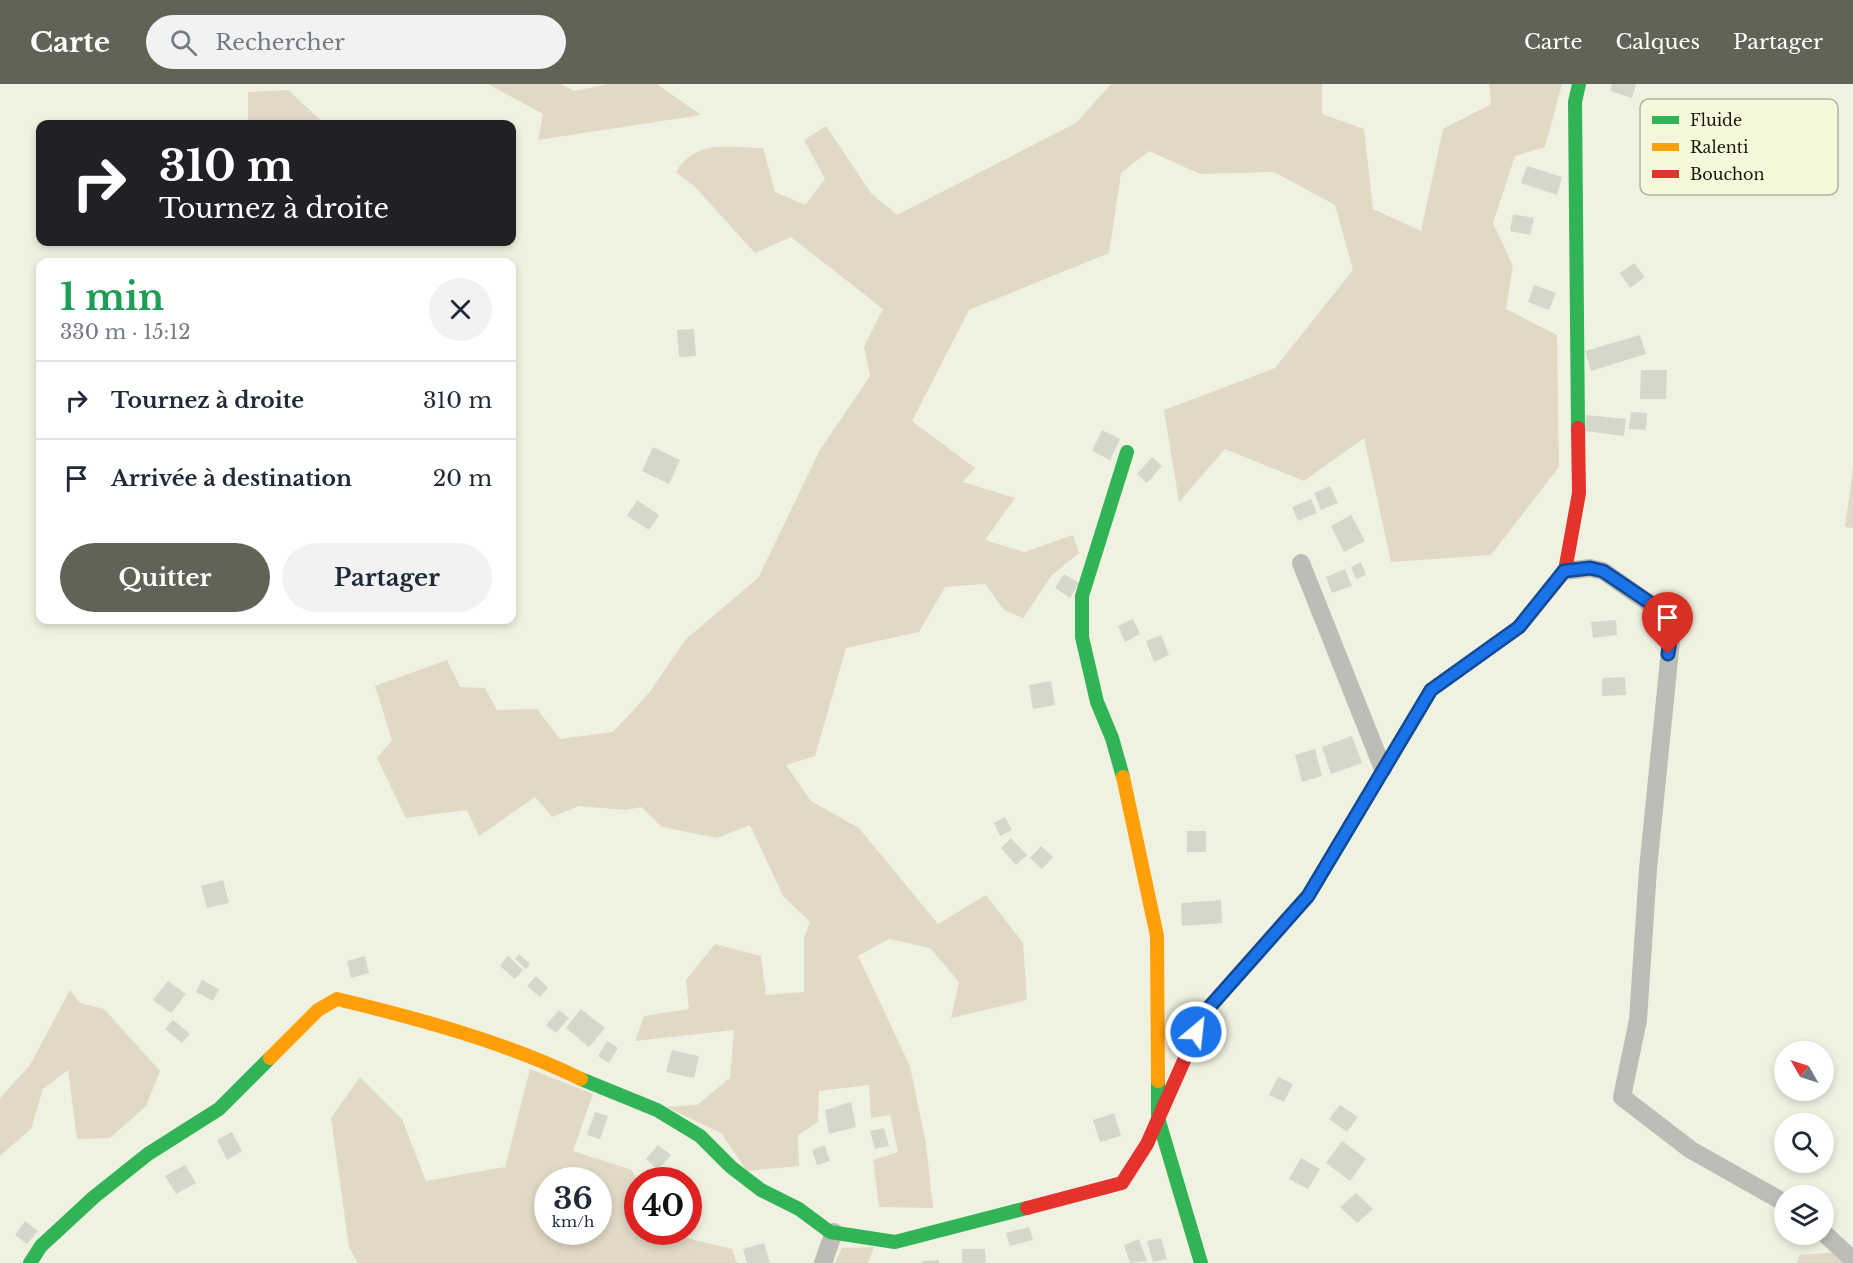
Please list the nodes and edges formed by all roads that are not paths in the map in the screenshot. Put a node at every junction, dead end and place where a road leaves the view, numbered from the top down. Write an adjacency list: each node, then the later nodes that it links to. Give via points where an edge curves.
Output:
1 (1579, 84): 4 (street, via 1575,102 1579,493)
2 (1127, 452): 6 (street, via 1082,596 1082,637 1097,702 1129,798 1157,936)
3 (1301, 563): 5 (street)
4 (1564, 571): 5 (street, via 1519,627 1431,690); 7 (street, via 1603,571 1673,620 1648,869 1638,1020 1623,1097 1691,1150)
5 (1383, 770): 6 (street, via 1308,896 1206,1011)
6 (1158, 1118): 8 (street, via 1122,1183 895,1242); 13 (street)
7 (1774, 1197)
8 (834, 1232): 11 (street, via 760,1190 700,1136 657,1110 548,1063 404,1014 337,999 318,1010 219,1109 148,1154 94,1197 41,1246); 12 (street)
9 (1834, 1242): 10 (street)
10 (1853, 1260)
11 (30, 1263)
12 (823, 1263)
13 (1201, 1263)

